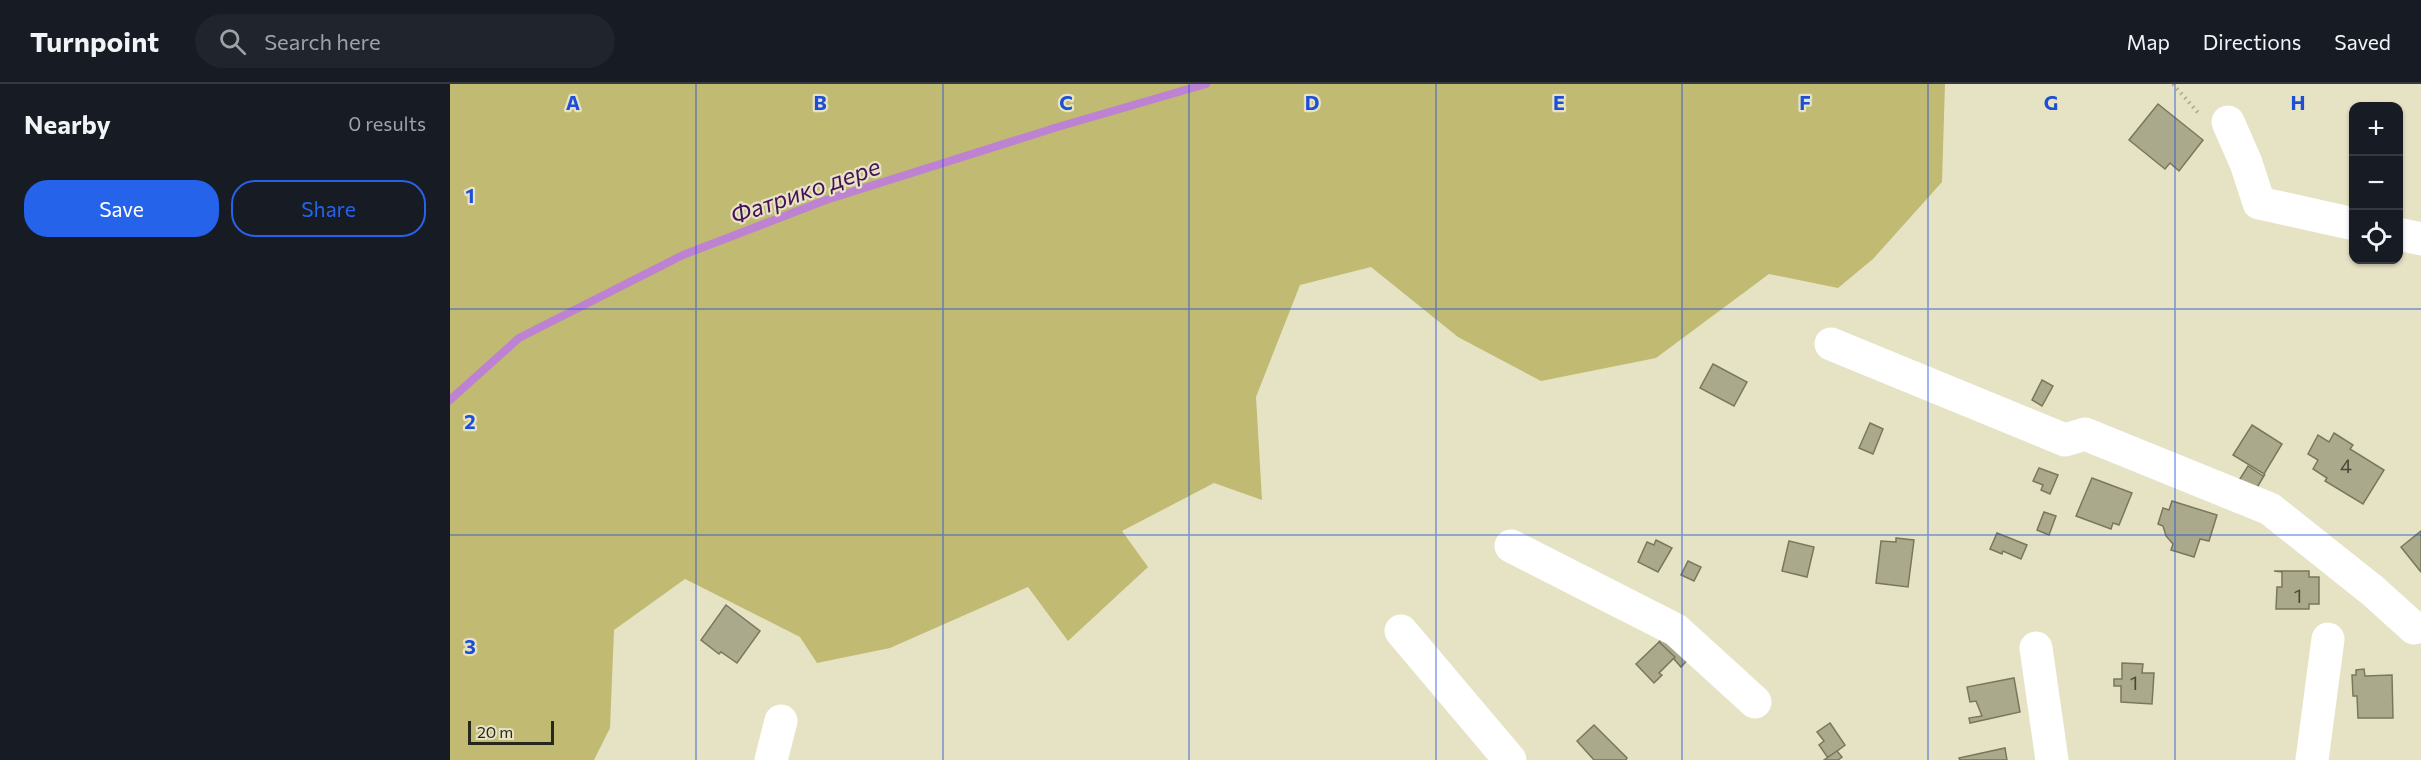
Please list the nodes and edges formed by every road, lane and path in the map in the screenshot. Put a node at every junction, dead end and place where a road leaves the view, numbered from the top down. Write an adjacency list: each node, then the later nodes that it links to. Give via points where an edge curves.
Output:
1 (2228, 122): 2 (street, via 2259,203)
2 (2349, 223)
3 (2403, 235): 4 (street)
4 (2421, 240)
5 (1831, 344): 7 (street, via 2066,440 2085,434 2270,509)
6 (1511, 546): 11 (street, via 1676,630)
7 (2414, 628)
8 (1401, 631): 14 (street)
9 (2328, 639): 16 (street)
10 (2036, 648): 15 (street)
11 (1755, 702)
12 (781, 721): 13 (street)
13 (771, 760)
14 (1510, 760)
15 (2052, 760)
16 (2312, 760)

